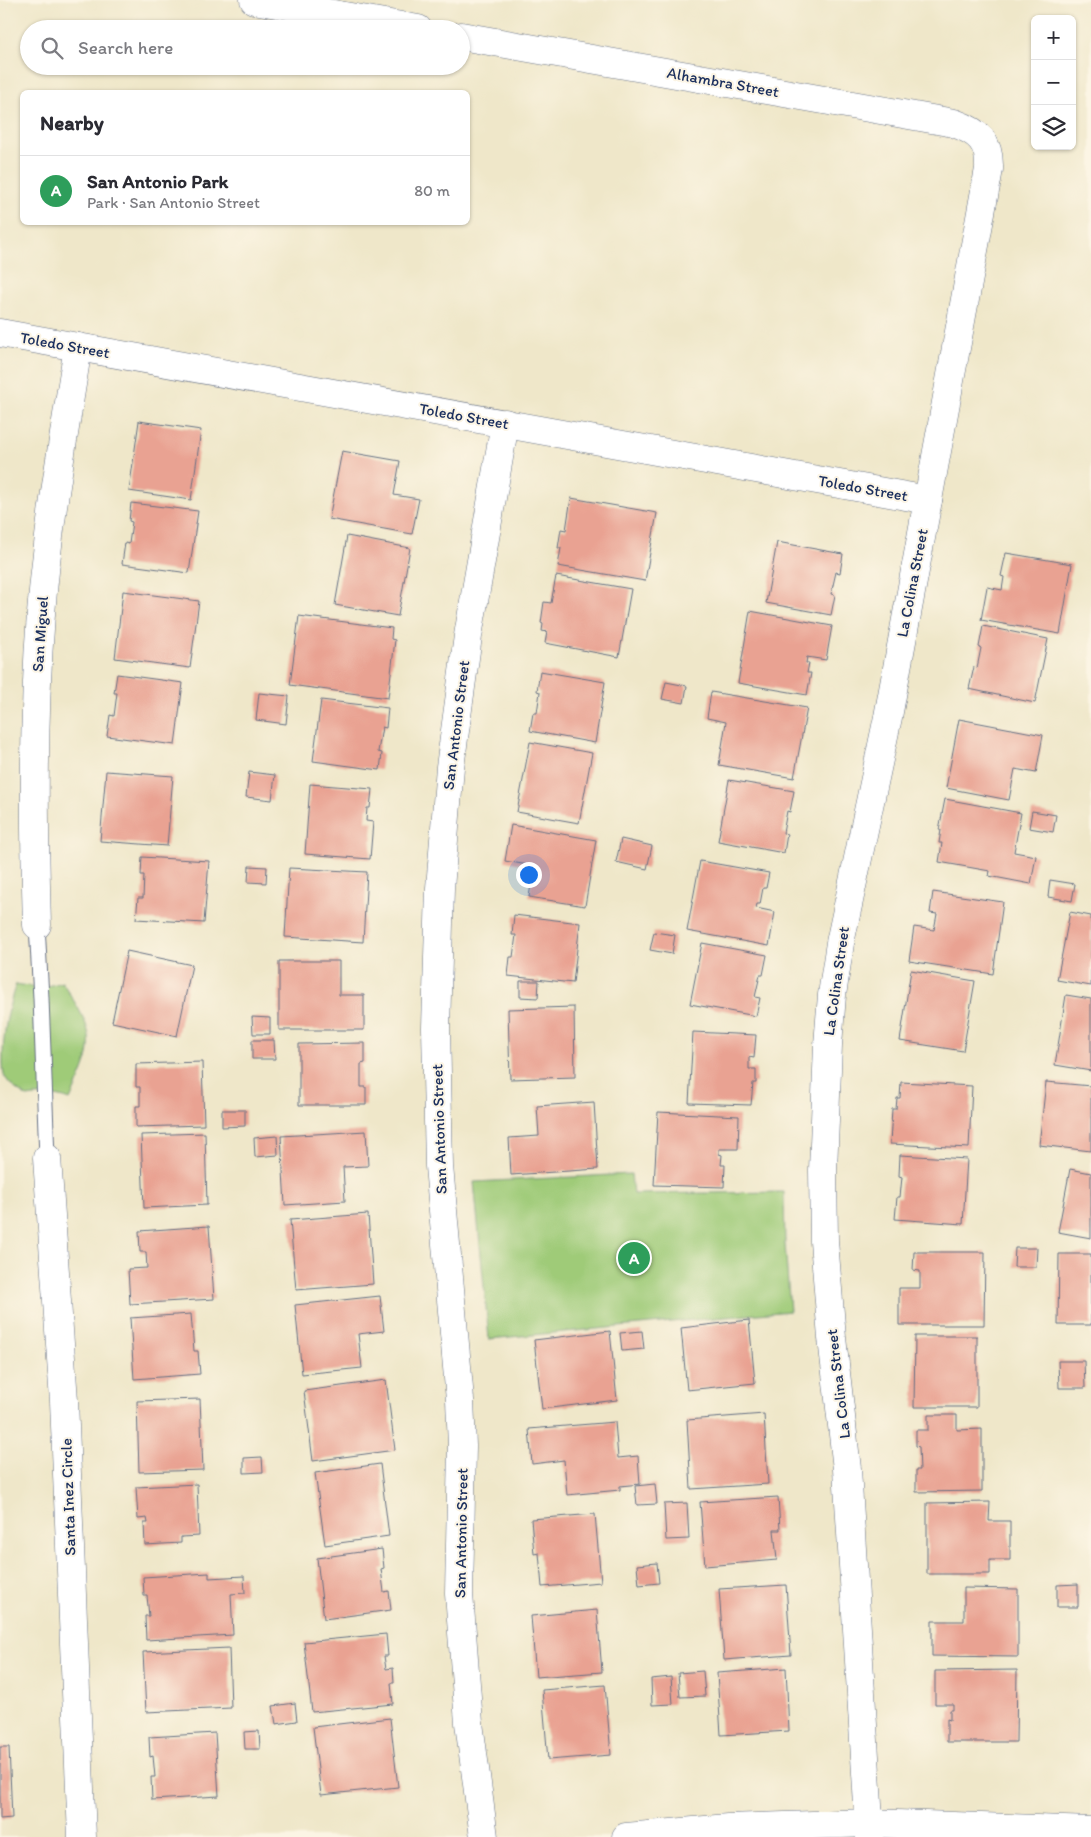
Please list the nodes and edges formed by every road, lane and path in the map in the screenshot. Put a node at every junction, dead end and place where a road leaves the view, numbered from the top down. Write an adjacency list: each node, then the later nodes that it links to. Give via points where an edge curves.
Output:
1 (254, 0): 2 (street)
2 (367, 20)
3 (470, 38): 4 (street, Alhambra Street, via 944,121 965,127)
4 (981, 138): 8 (street, La Colina Street, via 987,148 989,169)
5 (0, 333): 6 (street, Toledo Street)
6 (78, 347): 7 (street, Toledo Street); 9 (street, San Miguel, via 56,481 41,612 35,753)
7 (505, 423): 8 (street, Toledo Street); 14 (street, San Antonio Street, via 468,636 450,767 440,897 436,1028 439,1166 462,1446 459,1594 469,1723)
8 (928, 500): 11 (street, La Colina Street, via 888,717 840,943 831,1004 824,1105 824,1241 845,1452)
9 (37, 925): 10 (lane)
10 (47, 1158): 13 (street, Santa Inez Circle, via 64,1400)
11 (869, 1830): 12 (street); 15 (street, via 728,1828)
12 (1091, 1831)
13 (82, 1837)
14 (484, 1837)
15 (626, 1837)

